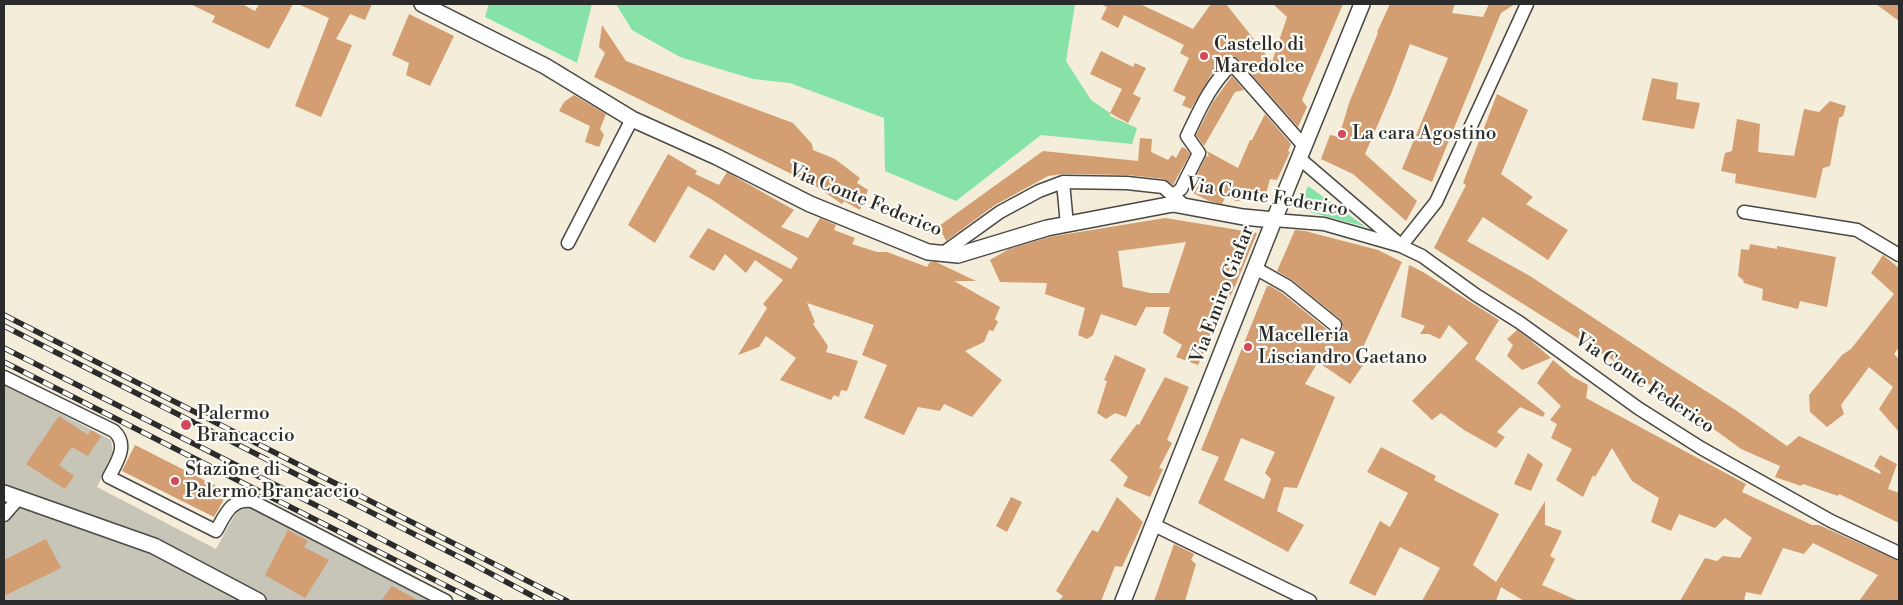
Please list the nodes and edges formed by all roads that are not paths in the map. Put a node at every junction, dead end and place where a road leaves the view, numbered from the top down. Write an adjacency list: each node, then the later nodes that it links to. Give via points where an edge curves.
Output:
1 (422, 4): 4 (street, Via Conte Federico, via 545,66)
2 (1362, 4): 5 (street, Via Emiro Giafar)
3 (1527, 4): 13 (street, via 1436,202)
4 (632, 119): 12 (street); 14 (street, Via Conte Federico, via 810,204 928,252)
5 (1302, 152): 7 (street, via 1232,64 1214,84 1187,136 1199,153 1181,189); 10 (street, Via Emiro Giafar); 13 (street)
6 (1063, 182): 7 (street, via 1163,187); 11 (street); 14 (street, via 1000,212)
7 (1173, 195): 8 (street)
8 (1185, 206): 10 (street, Via Conte Federico); 11 (street, Via Conte Federico, via 1173,204)
9 (1744, 212): 15 (street, via 1857,230)
10 (1274, 220): 13 (street, Via Conte Federico, via 1324,224); 16 (street, Via Emiro Giafar)
11 (1067, 225): 14 (street, Via Conte Federico, via 958,254)
12 (568, 243)
13 (1401, 246): 22 (street, Via Conte Federico, via 1422,256 1638,408 1701,448 1832,521)
14 (943, 254)
15 (1899, 255)
16 (1255, 268): 17 (street, via 1287,286); 21 (street, Via Emiro Giafar)
17 (1335, 325)
18 (4, 377): 24 (street, via 114,431 121,439 121,452 109,478 216,531 230,507 241,501 252,501)
19 (11, 496): 20 (street); 23 (street, via 154,546)
20 (4, 515)
21 (1154, 525): 25 (street, Via Emiro Giafar); 26 (street)
22 (1899, 553)
23 (258, 601)
24 (446, 601)
25 (1123, 601)
26 (1310, 601)

